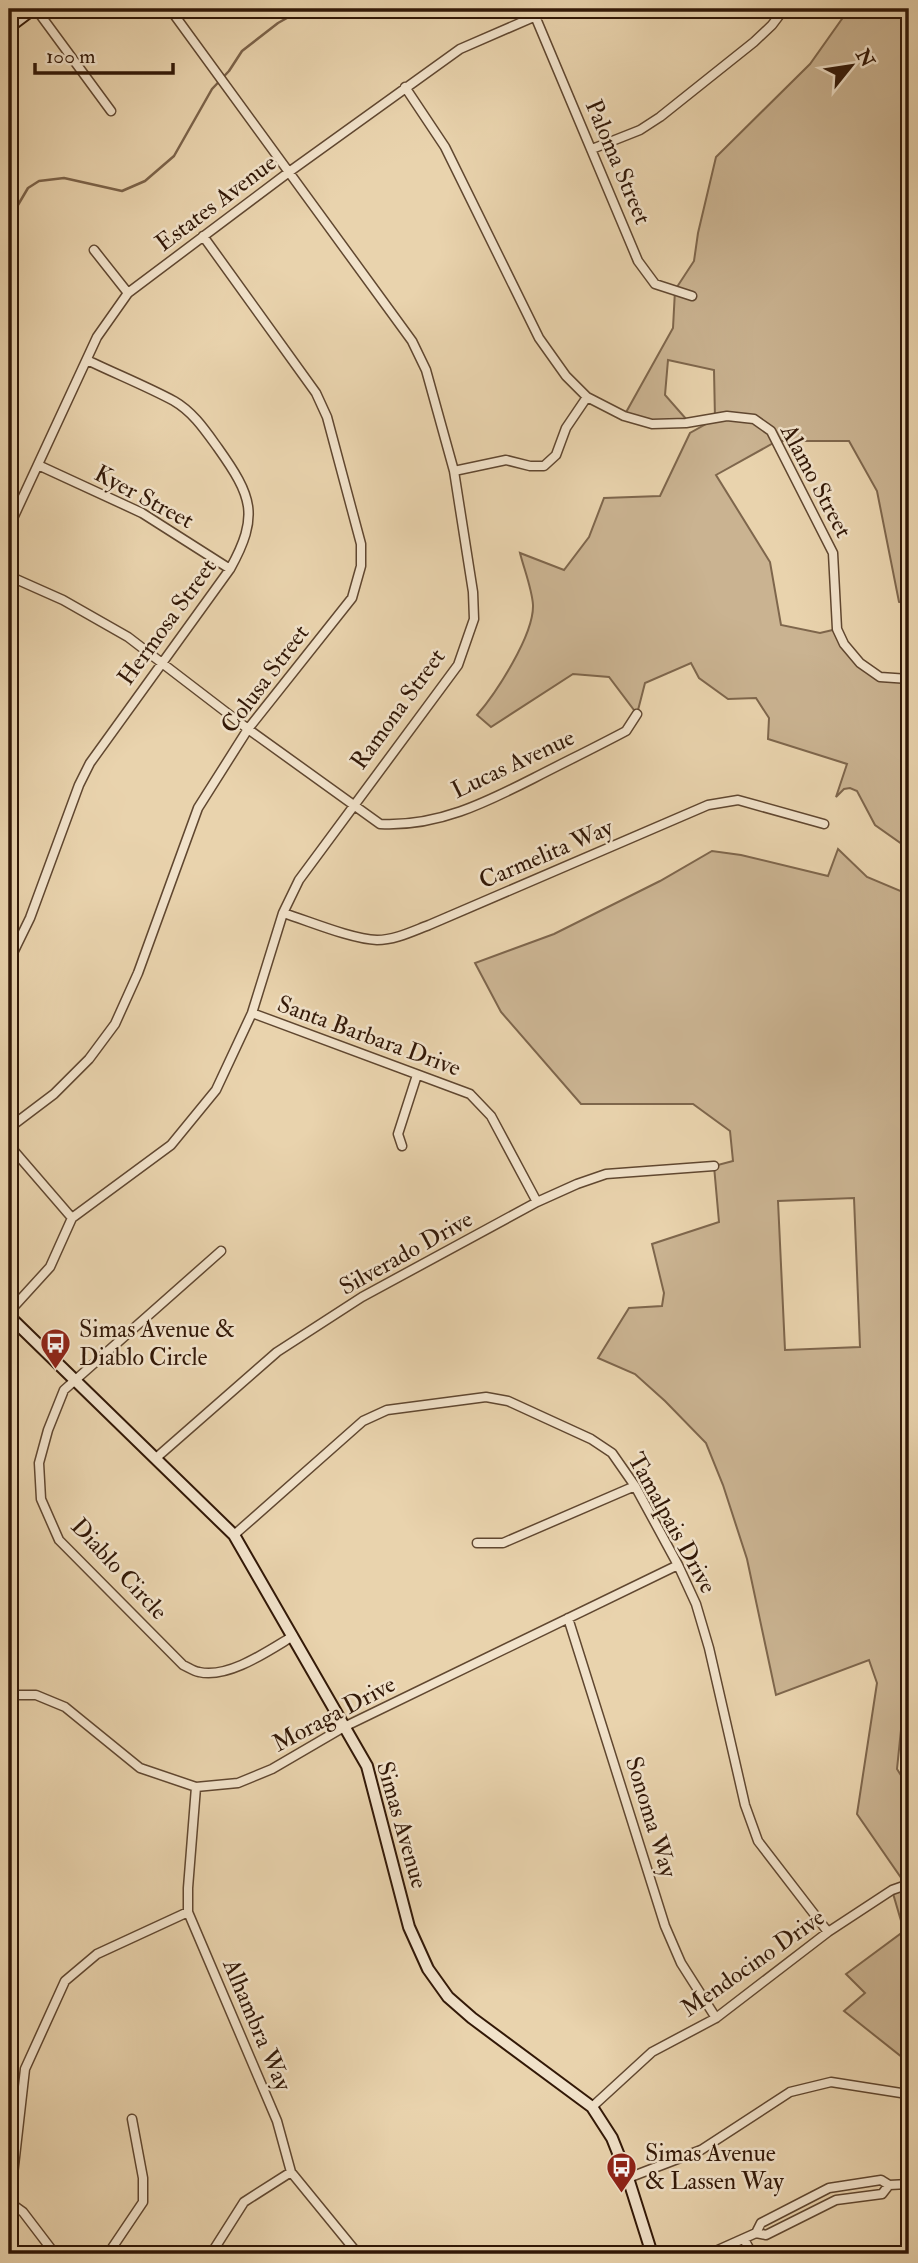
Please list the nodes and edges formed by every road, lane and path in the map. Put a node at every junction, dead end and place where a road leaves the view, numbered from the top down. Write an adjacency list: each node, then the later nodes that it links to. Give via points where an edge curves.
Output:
1 (35, 9): 6 (street); 8 (street)
2 (170, 9): 10 (street, Ramona Street)
3 (552, 9): 5 (street, Estates Avenue)
4 (784, 9): 9 (street, via 754,42 660,117)
5 (535, 16): 7 (street, Estates Avenue, via 460,49); 9 (street, Paloma Street)
6 (9, 27)
7 (405, 87): 10 (street, Estates Avenue); 16 (street, Alamo Street, via 446,147 539,338)
8 (111, 111)
9 (592, 149): 14 (street, Paloma Street, via 638,261 656,284)
10 (289, 172): 11 (street, Estates Avenue); 18 (street, Ramona Street, via 412,341 426,370)
11 (203, 236): 13 (street, Estates Avenue); 25 (street, Colusa Street, via 316,393 327,417 361,544 361,566 352,598)
12 (94, 250): 13 (street)
13 (128, 293): 15 (street, Estates Avenue)
14 (692, 296)
15 (87, 360): 17 (street, Estates Avenue); 20 (street, Hermosa Street, via 187,411 200,422 241,481 248,520 244,543)
16 (587, 397): 18 (street, via 566,428 556,455 544,466 506,460); 23 (street, Alamo Street, via 652,424 687,424 727,416 754,419 771,430 833,552 837,629 844,644 880,677)
17 (38, 465): 19 (street, Estates Avenue); 20 (street, Kyer Street, via 142,513)
18 (454, 471): 26 (street, Ramona Street, via 474,619 458,665)
19 (9, 526)
20 (230, 569): 22 (street, Hermosa Street)
21 (9, 576): 22 (street, Lucas Avenue, via 63,600 128,637)
22 (162, 663): 25 (street, Lucas Avenue); 29 (street, Hermosa Street, via 90,763)
23 (909, 679)
24 (637, 714): 26 (street, Lucas Avenue, via 626,731 475,808 403,825 380,824)
25 (248, 729): 26 (street, Lucas Avenue); 32 (street, Colusa Street, via 198,808 115,1024 54,1094)
26 (353, 804): 28 (street, Ramona Street, via 299,880)
27 (824, 824): 28 (street, Carmelita Way, via 738,800 708,805 429,925 379,940)
28 (283, 913): 30 (street, Ramona Street)
29 (9, 961)
30 (252, 1013): 31 (street, Santa Barbara Drive); 37 (street, Ramona Street, via 216,1090 171,1145)
31 (417, 1075): 34 (street, via 398,1134); 36 (street, Santa Barbara Drive, via 470,1094 491,1116)
32 (9, 1128)
33 (9, 1145): 37 (street)
34 (402, 1146)
35 (714, 1166): 36 (street, Silverado Drive, via 606,1174)
36 (537, 1202): 41 (street, Silverado Drive, via 362,1297 277,1352)
37 (72, 1218): 39 (street, Ramona Street, via 50,1267)
38 (221, 1251): 40 (street, Diablo Circle)
39 (9, 1314): 40 (street, Simas Avenue)
40 (74, 1380): 41 (street, Simas Avenue); 47 (street, Diablo Circle, via 64,1390 39,1463 41,1499 60,1540 183,1665 199,1672 222,1672)
41 (156, 1458): 43 (street, Simas Avenue)
42 (635, 1486): 43 (street, Tamalpais Drive, via 612,1454 591,1439 508,1401 486,1397 387,1409 363,1421); 44 (street, via 503,1543); 45 (street, Tamalpais Drive)
43 (234, 1535): 47 (street, Simas Avenue)
44 (477, 1543)
45 (678, 1565): 46 (street, Moraga Drive); 53 (street, Tamalpais Drive, via 709,1648 745,1805 758,1841)
46 (568, 1618): 49 (street, Moraga Drive); 54 (street, Sonoma Way, via 664,1926)
47 (293, 1636): 49 (street, Simas Avenue)
48 (9, 1695): 50 (street, Moraga Drive, via 36,1695 65,1707 140,1768)
49 (344, 1727): 50 (street, Moraga Drive, via 272,1769 238,1783); 56 (street, Simas Avenue, via 367,1766 409,1927 428,1969 448,1997 472,2018)
50 (196, 1787): 52 (street, Alhambra Way)
51 (909, 1885): 53 (street, Mendocino Drive, via 892,1890)
52 (188, 1912): 58 (street, Alhambra Way, via 277,2121); 62 (street, via 97,1954 65,1982 24,2069)
53 (828, 1932): 54 (street, Mendocino Drive)
54 (716, 2018): 56 (street, Mendocino Drive, via 652,2052)
55 (901, 2093): 59 (street, via 831,2082 790,2092 701,2150)
56 (592, 2107): 59 (street, Simas Avenue, via 612,2138)
57 (132, 2119): 67 (street, via 143,2202)
58 (291, 2172): 68 (street, via 244,2202); 69 (street, Alhambra Way)
59 (628, 2178): 70 (street, Simas Avenue)
60 (909, 2184): 61 (street)
61 (889, 2185): 64 (street, via 882,2194 836,2200 766,2235); 64 (street, via 881,2180 829,2188 761,2224)
62 (9, 2202): 63 (street); 66 (street, via 23,2212)
63 (9, 2210)
64 (756, 2233): 65 (street)
65 (744, 2239): 71 (street); 72 (street)
66 (55, 2254)
67 (108, 2254)
68 (211, 2254)
69 (358, 2254)
70 (652, 2254)
71 (709, 2254)
72 (752, 2254)

